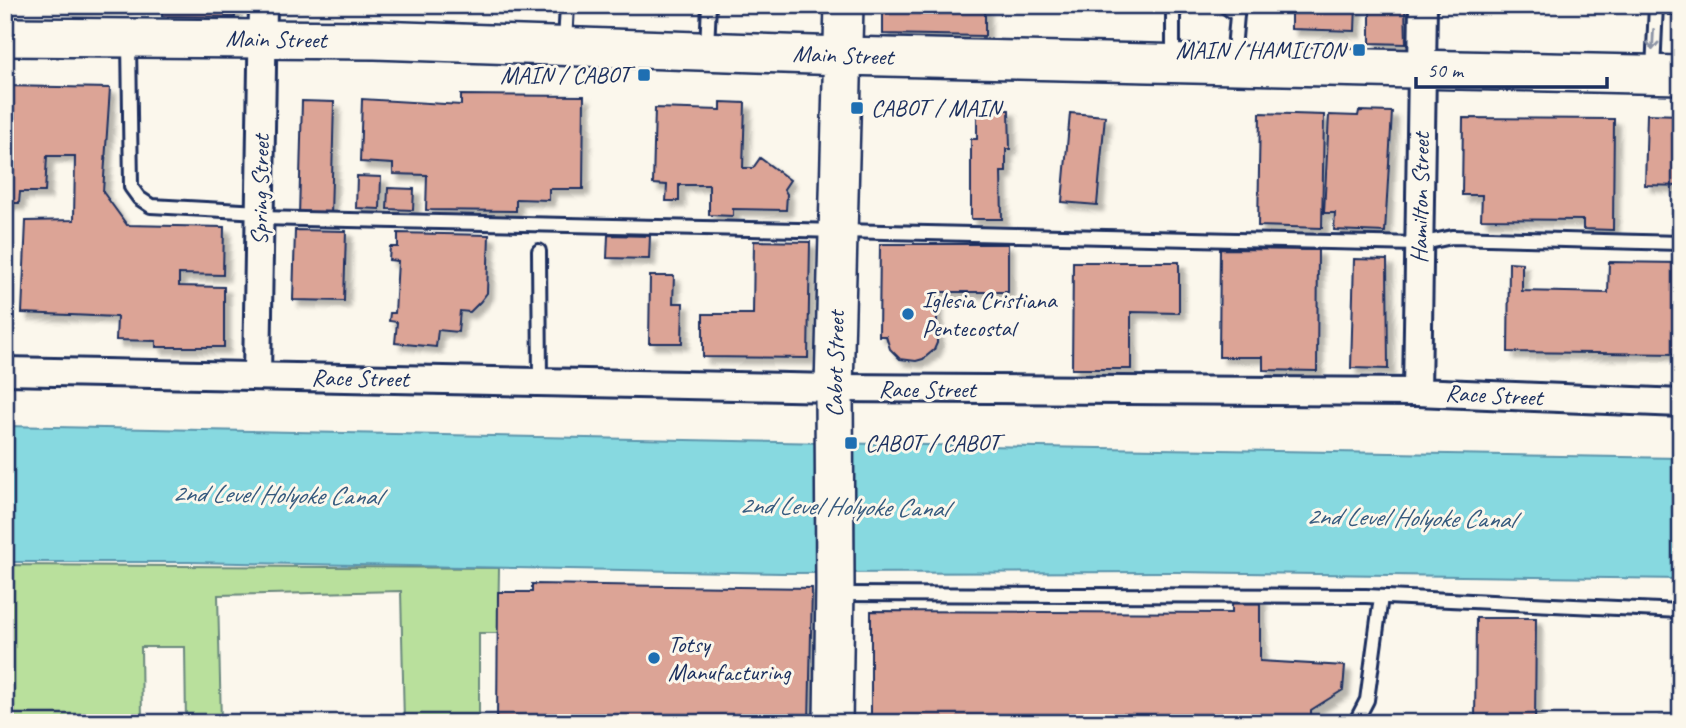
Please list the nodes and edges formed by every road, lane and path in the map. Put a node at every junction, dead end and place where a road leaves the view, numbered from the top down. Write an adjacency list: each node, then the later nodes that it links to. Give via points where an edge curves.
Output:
1 (567, 5): 11 (lane)
2 (709, 5): 12 (lane)
3 (844, 5): 13 (main road, Cabot Street)
4 (1182, 5): 14 (lane, via 1173,12)
5 (1224, 5): 15 (lane, via 1237,15)
6 (1423, 5): 16 (street, Hamilton Street)
7 (1656, 5): 17 (lane, one-way to 17, via 1653,41)
8 (262, 22): 10 (main road, Main Street); 11 (main road, Main Street, via 374,40); 18 (street, Spring Street)
9 (5, 37): 10 (main road, Main Street)
10 (129, 38): 18 (lane, via 131,187 139,198 151,206)
11 (565, 47): 12 (main road, Main Street)
12 (707, 51): 13 (main road, Main Street)
13 (844, 55): 14 (main road, Main Street); 19 (main road, Cabot Street)
14 (1173, 64): 15 (main road, Main Street)
15 (1232, 65): 16 (main road, Main Street)
16 (1422, 70): 17 (main road, Main Street); 21 (street, Hamilton Street)
17 (1667, 75)
18 (260, 215): 19 (lane); 24 (street, Spring Street)
19 (839, 232): 21 (lane); 27 (main road, Cabot Street)
20 (1681, 243): 21 (lane, via 1452,237)
21 (1419, 244): 26 (street, Hamilton Street)
22 (539, 251): 25 (lane)
23 (5, 370): 24 (street, Race Street)
24 (257, 376): 25 (street, Race Street)
25 (540, 382): 27 (street, Race Street)
26 (1417, 391): 27 (street, Race Street); 28 (street, Race Street)
27 (834, 396): 29 (main road, Cabot Street)
28 (1681, 403)
29 (835, 589): 30 (lane); 32 (main road, Cabot Street)
30 (1381, 597): 31 (lane); 33 (lane, via 1367,700)
31 (1681, 611)
32 (833, 723)
33 (1355, 723)

